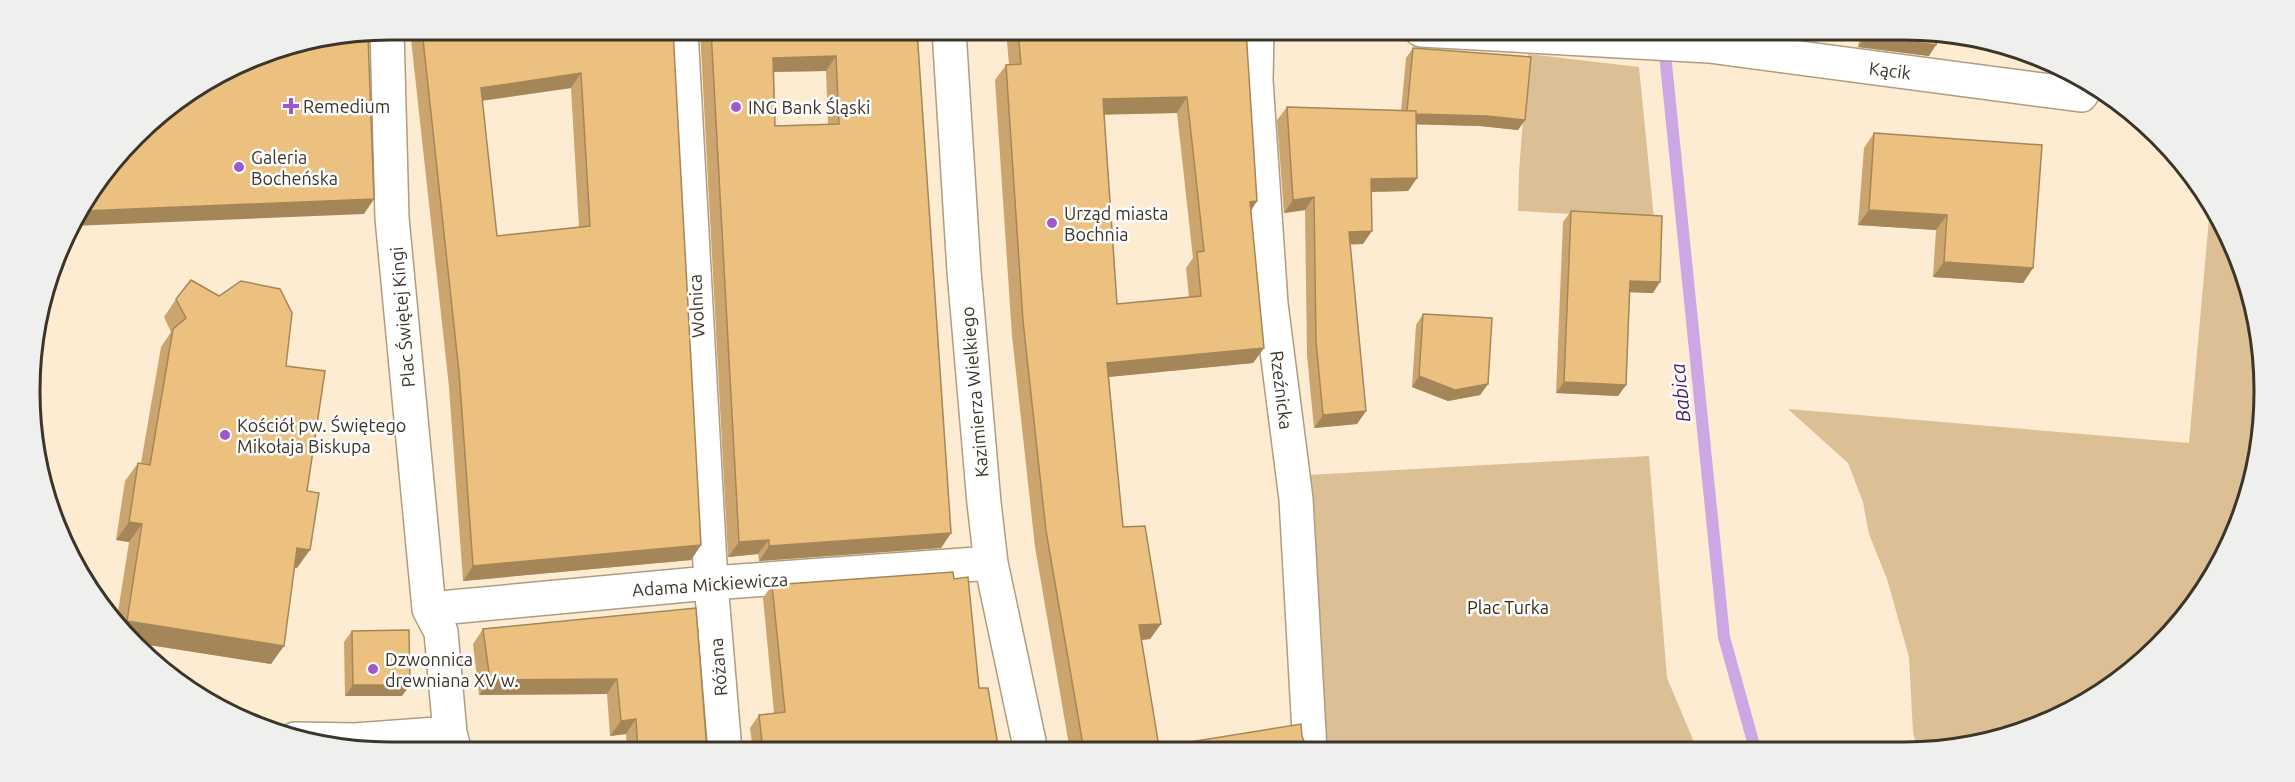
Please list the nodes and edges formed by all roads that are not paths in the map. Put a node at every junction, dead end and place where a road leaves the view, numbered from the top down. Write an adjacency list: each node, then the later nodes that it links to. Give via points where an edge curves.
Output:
1 (387, 40): 9 (street, Plac Świętej Kingi, via 392,218)
2 (682, 40): 8 (street, Wolnica)
3 (950, 40): 7 (street, Kazimierza Wielkiego, via 966,294)
4 (1257, 40): 14 (street, Rzeźnicka, via 1270,304 1296,499)
5 (1604, 40): 6 (street, Kącik, via 1689,45 2081,95)
6 (2084, 90)
7 (991, 563): 8 (street, Adama Mickiewicza); 13 (street, Kazimierza Wielkiego)
8 (711, 583): 9 (street, Adama Mickiewicza); 12 (street, Różana)
9 (429, 609): 11 (street, Plac Świętej Kingi, via 441,632)
10 (357, 740): 11 (street, Plac Świętej Kingi)
11 (452, 742)
12 (724, 742)
13 (1029, 742)
14 (1310, 742)

